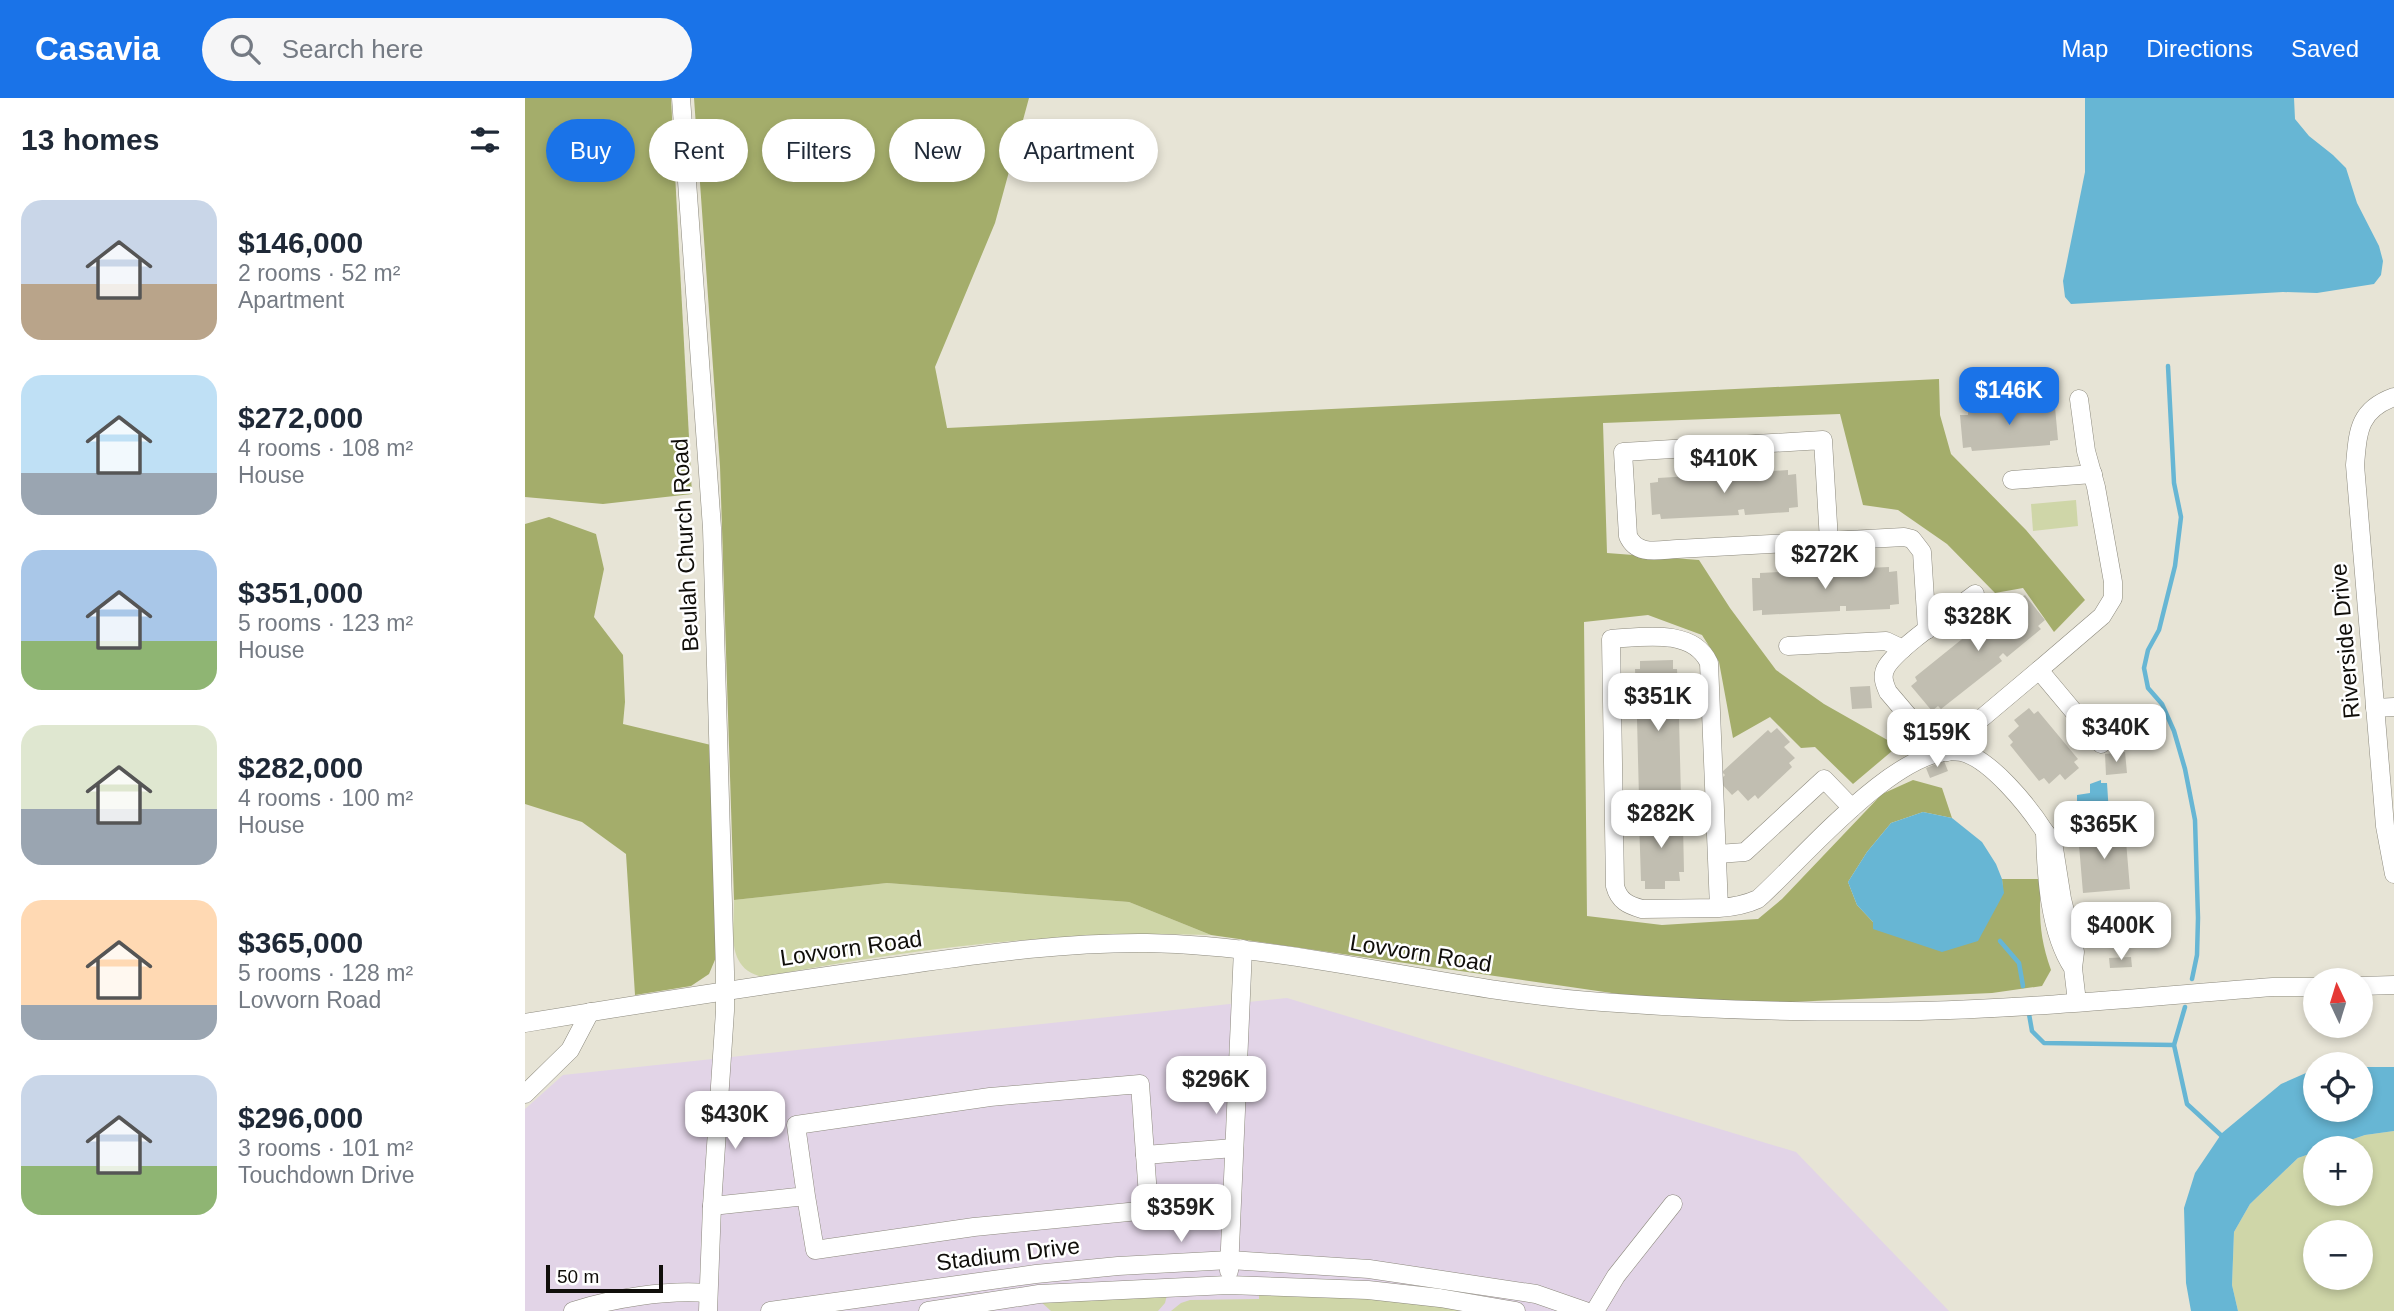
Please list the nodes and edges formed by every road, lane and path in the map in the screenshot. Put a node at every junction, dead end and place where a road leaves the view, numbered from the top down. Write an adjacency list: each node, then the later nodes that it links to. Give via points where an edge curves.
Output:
1 (681, 98): 26 (street, Beulah Church Road, via 712,528)
2 (2394, 397): 13 (street, Riverside Drive, via 2372,409 2358,430 2355,465)
3 (2079, 399): 4 (street, via 2085,451)
4 (2094, 474): 5 (street); 11 (street, via 2113,598 2102,616)
5 (2012, 480)
6 (1829, 541): 6 (street, via 1654,551 1637,548 1628,536 1623,452 1823,440); 8 (street, via 1912,539 1922,552)
7 (1975, 594): 8 (street)
8 (1927, 631): 10 (street)
9 (1788, 646): 10 (street, via 1886,641)
10 (1903, 649): 15 (street, via 1885,668 1883,680 1888,692)
11 (2039, 670): 14 (street); 15 (street)
12 (2394, 707): 13 (street)
13 (2375, 708): 18 (street, Riverside Drive, via 2385,826)
14 (2101, 744)
15 (1943, 752): 16 (street, via 1899,769); 21 (street, via 1961,752 1993,770 2053,842)
16 (1852, 808): 17 (street, via 1825,779 1745,852); 19 (street, via 1758,899 1744,906)
17 (1718, 854): 19 (street); 19 (street, via 1705,653 1688,642 1664,636 1611,639 1617,894 1642,909)
18 (2394, 873)
19 (1719, 908)
20 (2131, 916): 21 (street)
21 (2061, 921): 27 (street, via 2075,952)
22 (1243, 949): 26 (street, Lovvorn Road, via 1145,943 1044,948); 27 (street, Lovvorn Road, via 1512,993 1600,1002 1760,1011 1922,1011); 31 (street)
23 (2394, 985): 25 (street)
24 (2303, 986): 27 (street, Lovvorn Road)
25 (2373, 986)
26 (725, 991): 28 (street, Lovvorn Road); 35 (street, Beulah Church Road)
27 (2077, 1002)
28 (590, 1012): 29 (street, Lovvorn Road); 30 (street, via 570,1050)
29 (525, 1023)
30 (525, 1094)
31 (1234, 1148): 32 (street); 36 (street)
32 (1145, 1155): 33 (street, via 1149,1210 974,1227 815,1250); 33 (street, via 1140,1084 990,1097 796,1125)
33 (806, 1196): 35 (street)
34 (1673, 1205): 44 (street, via 1616,1276)
35 (712, 1206): 38 (street, Beulah Church Road)
36 (1230, 1260): 37 (street); 40 (street, Stadium Drive, via 1036,1274); 43 (street, Stadium Drive, via 1369,1269 1537,1294)
37 (1227, 1285): 41 (street, Stadium Drive, via 1039,1294); 42 (street, Stadium Drive, via 1368,1290)
38 (708, 1302): 39 (street, via 680,1291 607,1301)
39 (573, 1311)
40 (770, 1311)
41 (929, 1311)
42 (1516, 1311)
43 (1585, 1311)
44 (1595, 1311)

